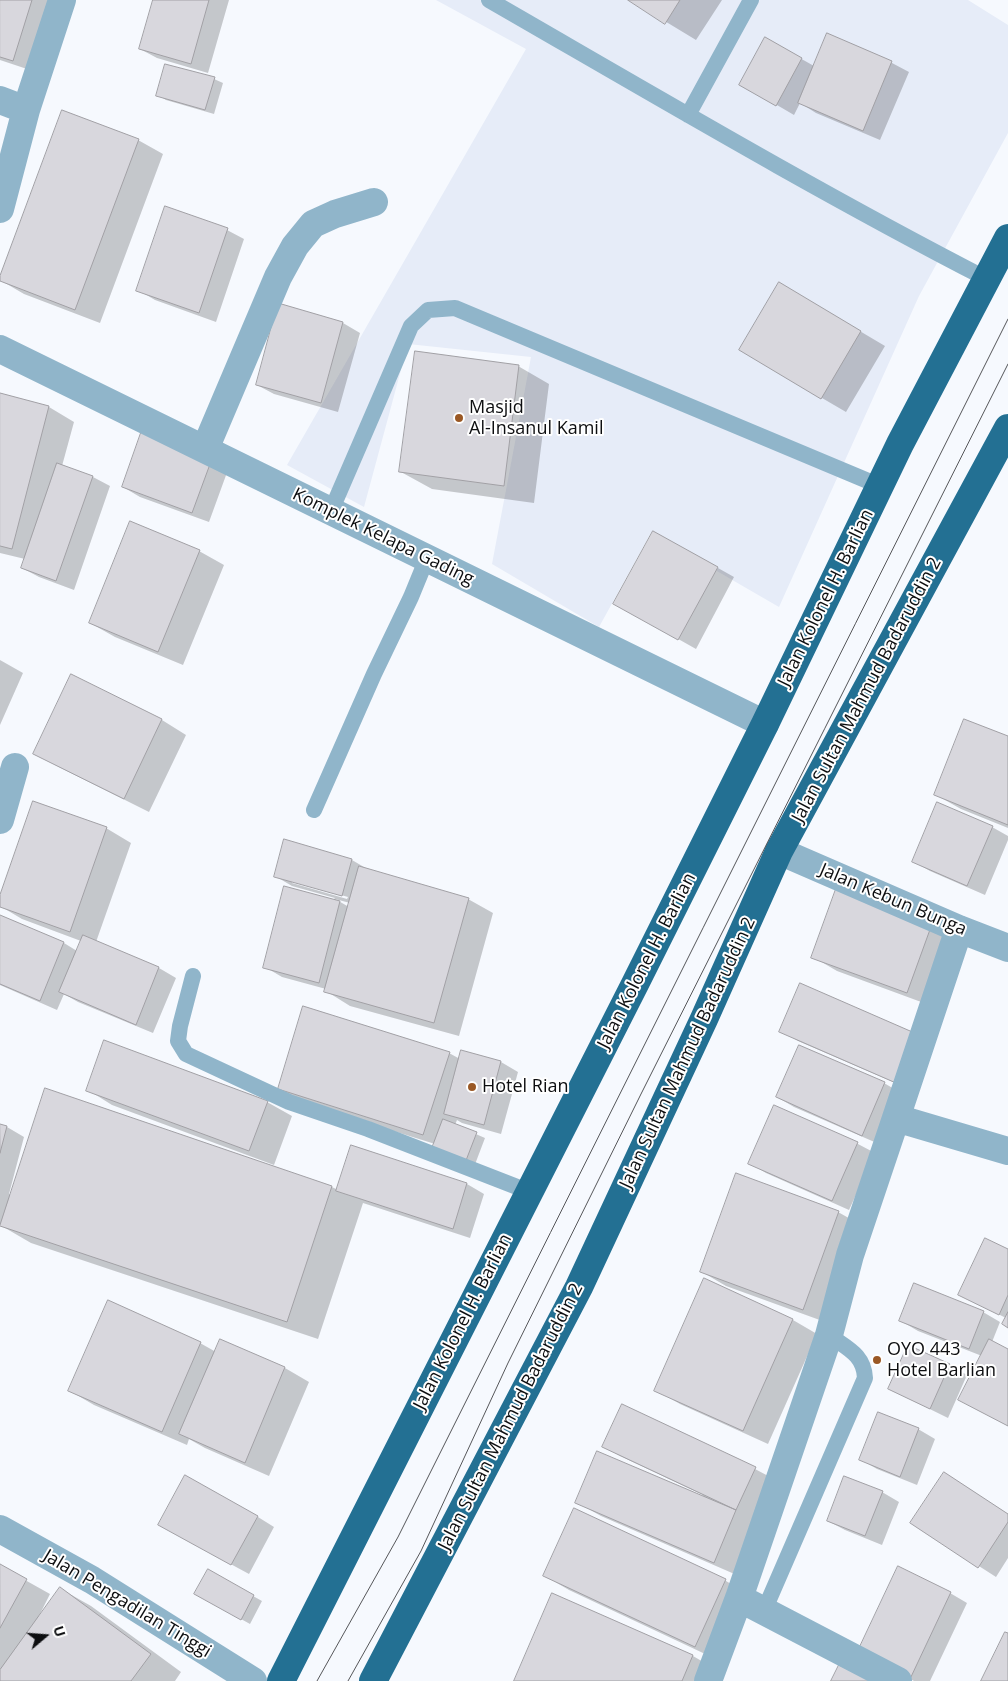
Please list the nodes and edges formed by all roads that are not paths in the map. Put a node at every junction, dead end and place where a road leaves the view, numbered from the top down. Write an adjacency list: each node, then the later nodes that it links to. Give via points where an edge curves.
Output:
1 (62, 0): 5 (street)
2 (489, 0): 6 (lane)
3 (751, 0): 6 (lane)
4 (0, 100): 5 (street)
5 (26, 110): 8 (street)
6 (688, 115): 10 (lane)
7 (374, 202): 13 (street, via 313,224 295,246 278,277)
8 (0, 209)
9 (1008, 238): 10 (highway, Jalan Kolonel H. Barlian)
10 (987, 279): 14 (highway, Jalan Kolonel H. Barlian)
11 (0, 349): 13 (street, Komplek Kelapa Gading)
12 (1008, 428): 21 (highway, Jalan Sultan Mahmud Badaruddin 2)
13 (205, 449): 15 (street, Komplek Kelapa Gading)
14 (880, 486): 15 (lane, via 455,308 428,310 411,326); 17 (highway, Jalan Kolonel H. Barlian)
15 (331, 511): 16 (street, Komplek Kelapa Gading)
16 (426, 558): 17 (street, Komplek Kelapa Gading); 19 (lane, via 412,597)
17 (765, 724): 27 (highway, Jalan Kolonel H. Barlian)
18 (15, 766): 20 (street)
19 (314, 810)
20 (0, 820)
21 (779, 851): 22 (street, Jalan Kebun Bunga); 34 (highway, Jalan Sultan Mahmud Badaruddin 2, via 579,1288)
22 (959, 929): 23 (street, Jalan Kebun Bunga); 25 (street)
23 (1008, 948)
24 (193, 976): 27 (lane, via 178,1042 186,1054 289,1102)
25 (896, 1118): 26 (street); 28 (street, via 850,1255)
26 (1008, 1151)
27 (530, 1192): 33 (highway, Jalan Kolonel H. Barlian)
28 (829, 1335): 30 (street); 31 (lane, via 859,1357 865,1378)
29 (0, 1529): 32 (street, Jalan Pengadilan Tinggi, via 92,1580)
30 (739, 1598): 31 (street); 35 (street)
31 (764, 1611): 36 (street)
32 (253, 1681)
33 (281, 1681)
34 (373, 1681)
35 (708, 1681)
36 (898, 1681)

